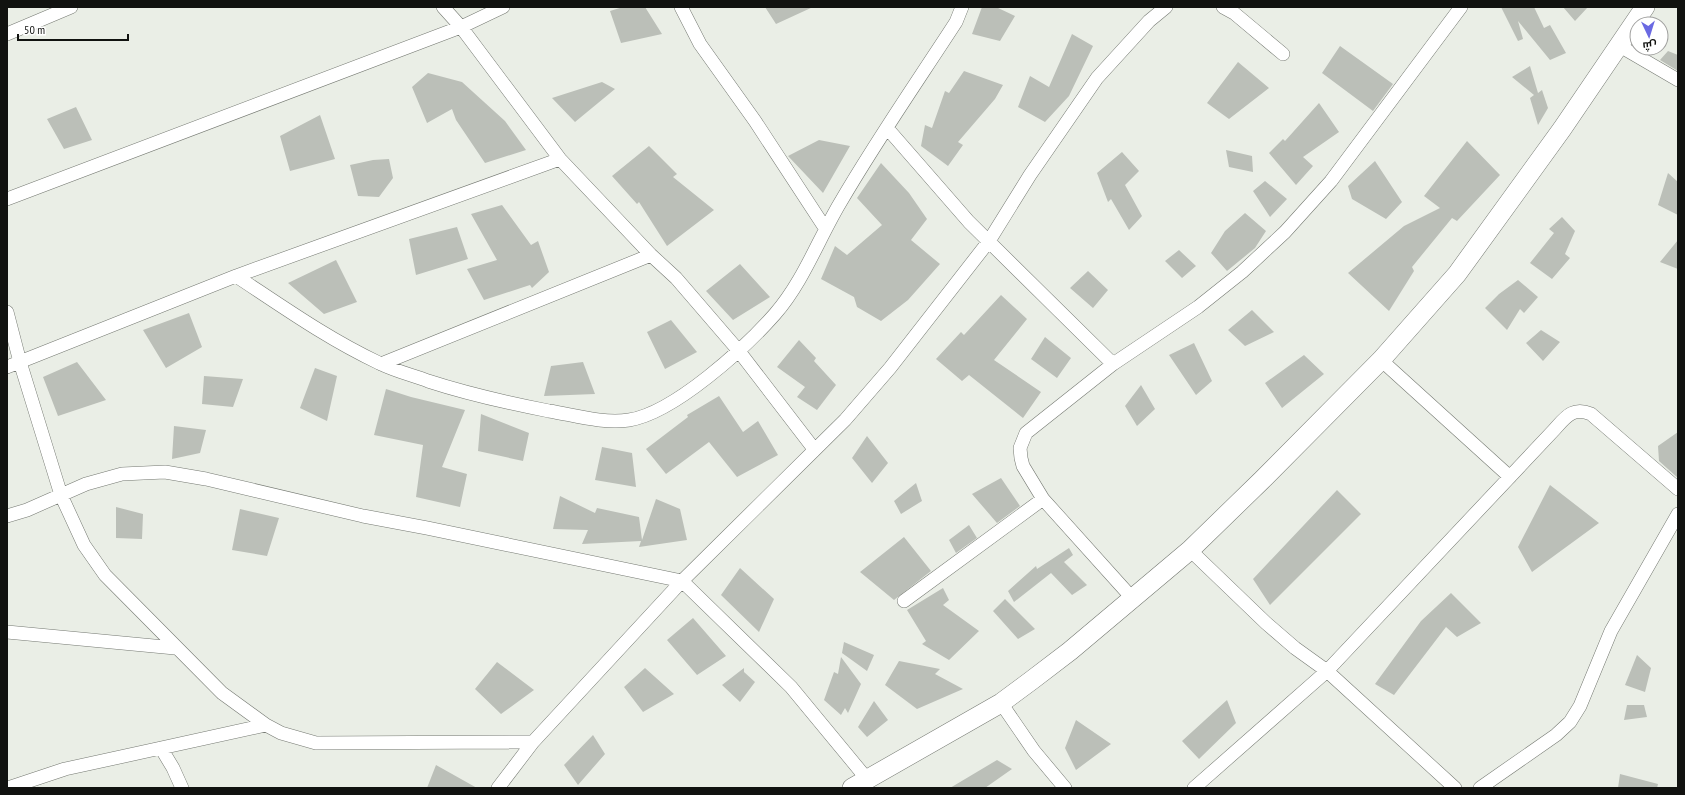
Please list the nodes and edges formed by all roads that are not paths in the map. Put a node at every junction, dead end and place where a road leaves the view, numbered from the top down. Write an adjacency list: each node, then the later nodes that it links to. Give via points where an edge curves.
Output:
1 (71, 7): 11 (street)
2 (443, 7): 10 (street)
3 (503, 7): 10 (street)
4 (681, 7): 18 (street, via 700,44)
5 (962, 7): 15 (street, via 956,22)
6 (1166, 7): 19 (street, via 1149,21 1097,78 1030,175)
7 (1223, 7): 13 (street, via 1234,13)
8 (1461, 7): 27 (street, via 1331,181 1286,232 1198,307)
9 (1645, 7): 12 (main road)
10 (461, 27): 16 (street); 17 (street)
11 (7, 34)
12 (1618, 45): 14 (street); 24 (main road, via 1562,129 1456,274)
13 (1283, 54)
14 (1678, 80)
15 (887, 128): 18 (street, via 871,150); 19 (street, via 969,222)
16 (560, 159): 20 (street); 21 (street)
17 (7, 199)
18 (825, 228): 23 (street, via 796,286 775,313)
19 (989, 241): 27 (street); 29 (street, via 890,368 845,420)
20 (651, 255): 23 (street, via 676,278); 26 (street)
21 (236, 276): 25 (street); 26 (street, via 308,325)
22 (7, 312): 25 (street)
23 (738, 350): 26 (street, via 708,377 681,396 657,410 630,420 603,420 494,401); 29 (street)
24 (1381, 360): 30 (street); 36 (main road)
25 (20, 362): 28 (street); 32 (street)
26 (381, 364)
27 (1114, 364): 33 (street, via 1030,430 1022,440 1020,448 1023,466)
28 (7, 367)
29 (814, 449): 37 (street)
30 (1510, 477): 31 (street, via 1567,416 1576,411 1584,411 1596,418); 42 (street)
31 (1678, 489)
32 (61, 495): 35 (street); 37 (street, via 86,484 122,474 165,472 206,479 363,516); 41 (street, via 84,545 105,575)
33 (1043, 499): 38 (street); 39 (street)
34 (1678, 514): 54 (street, via 1611,630 1580,706 1570,722 1556,735)
35 (7, 516)
36 (1190, 550): 38 (main road); 42 (street, via 1266,623 1295,648)
37 (682, 581): 45 (street); 47 (street, via 791,687)
38 (1133, 599): 43 (main road, via 1070,652)
39 (904, 601)
40 (7, 632): 41 (street)
41 (175, 648): 44 (street, via 222,693)
42 (1328, 671): 52 (street); 53 (street)
43 (1001, 703): 47 (main road); 51 (street, via 1034,751)
44 (266, 725): 45 (street, via 290,737 316,743); 46 (street)
45 (533, 742): 50 (street)
46 (161, 748): 48 (street, via 65,769); 49 (street)
47 (859, 784)
48 (8, 788)
49 (182, 788)
50 (498, 788)
51 (1065, 788)
52 (1194, 788)
53 (1455, 788)
54 (1480, 788)

